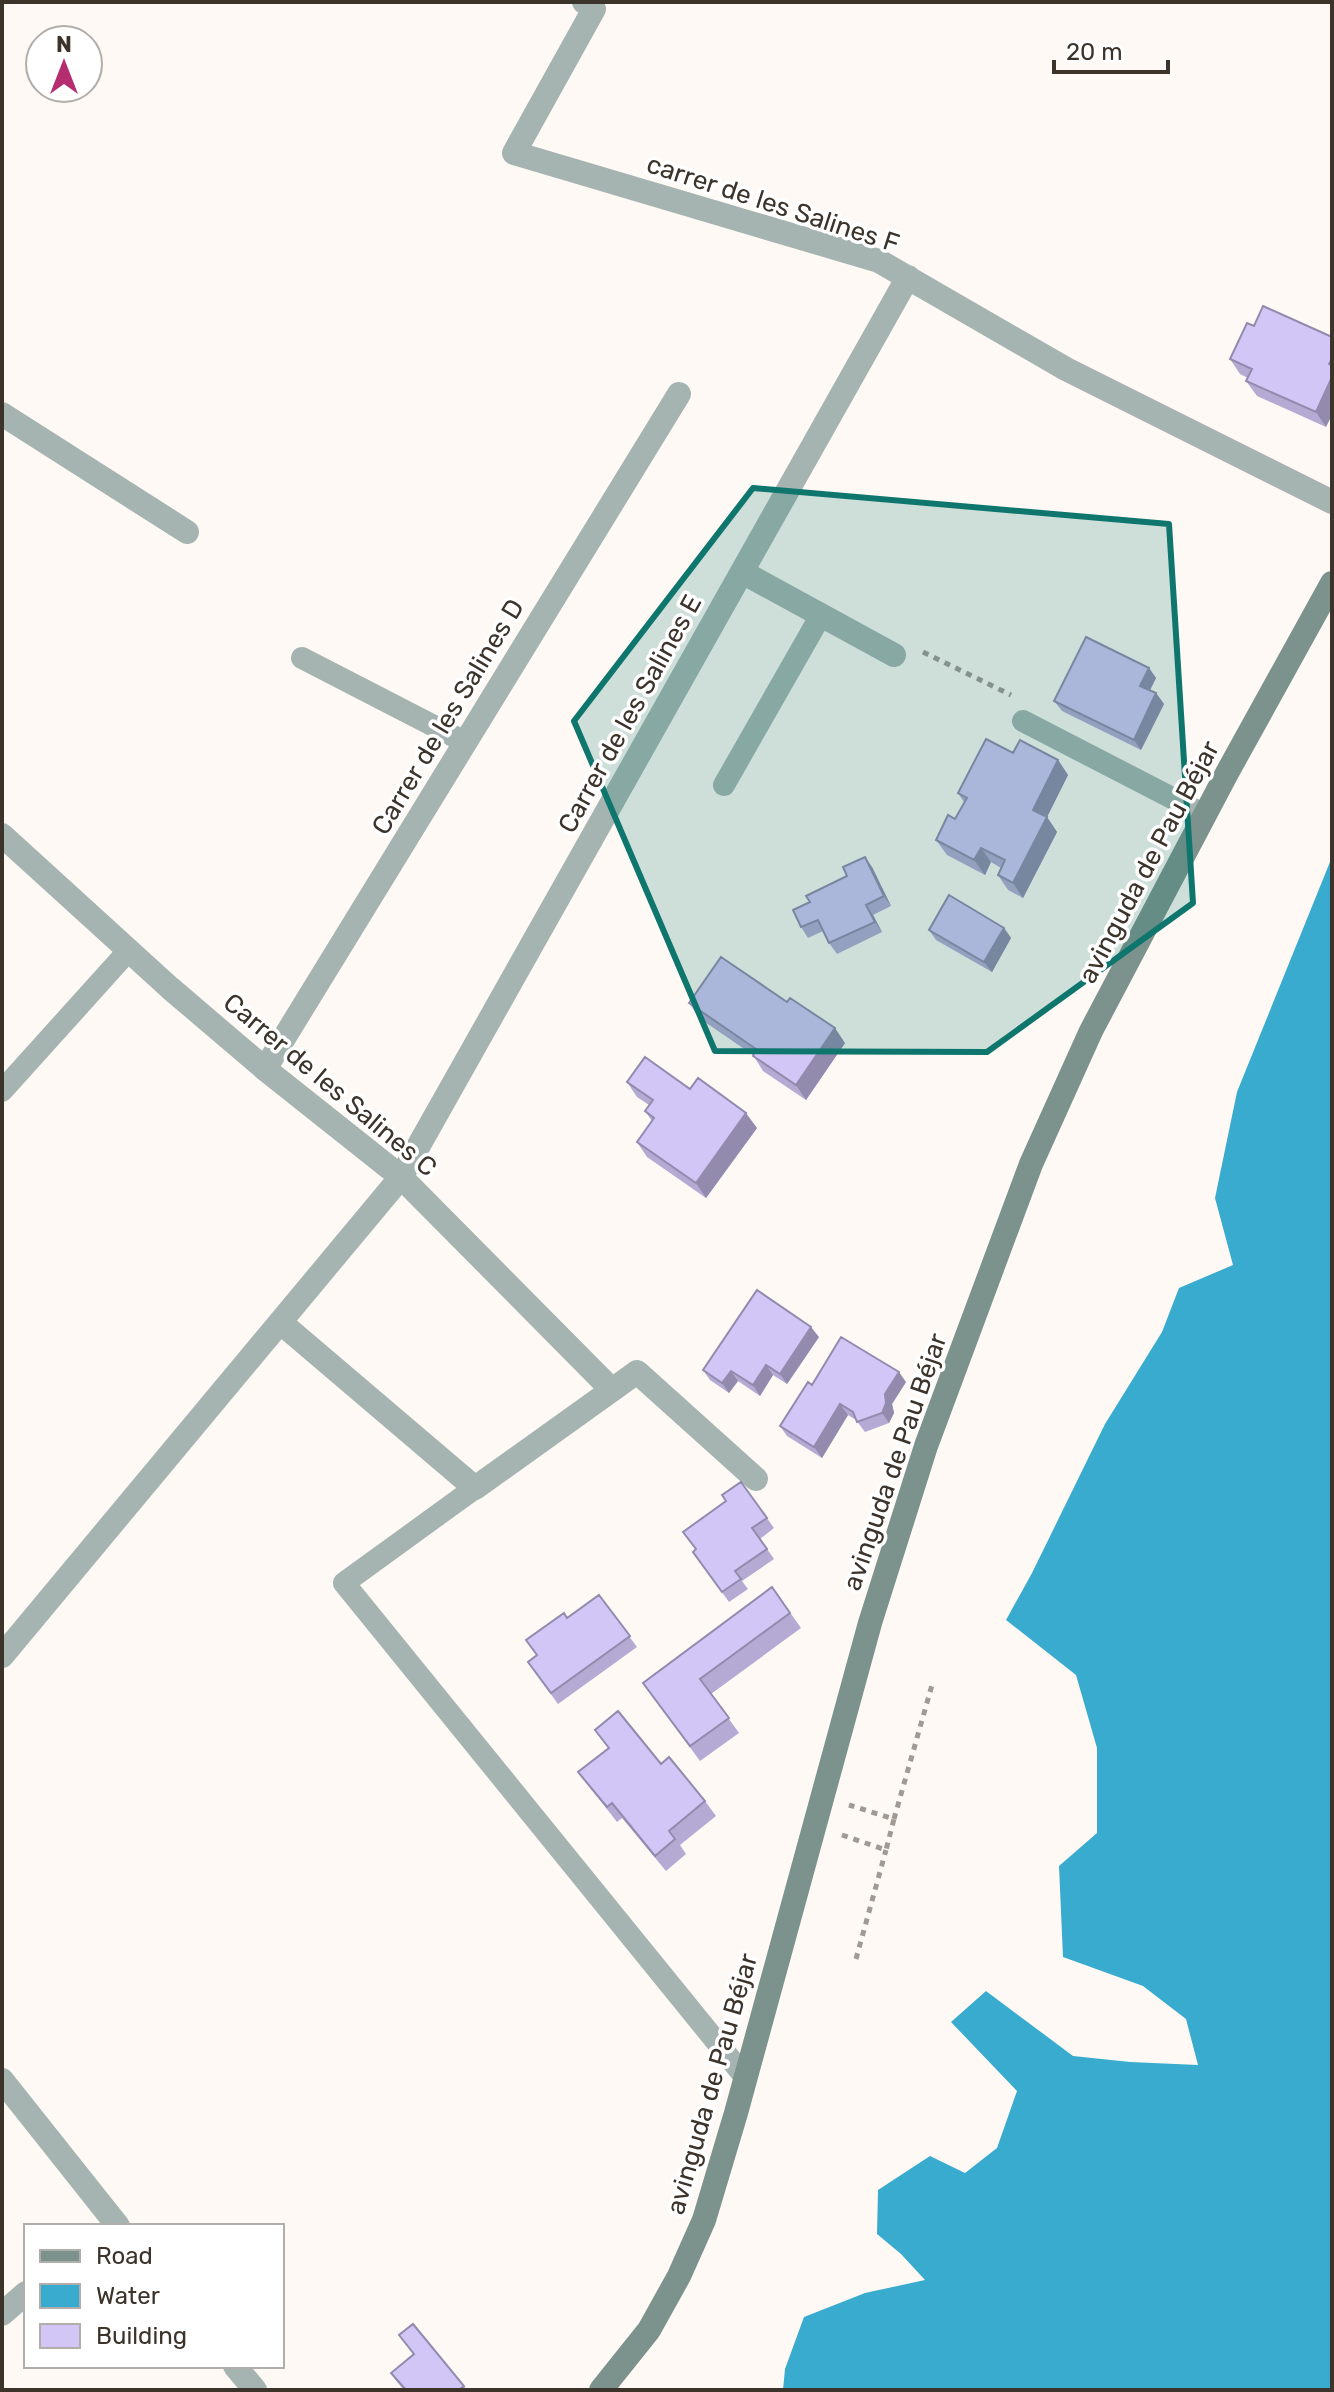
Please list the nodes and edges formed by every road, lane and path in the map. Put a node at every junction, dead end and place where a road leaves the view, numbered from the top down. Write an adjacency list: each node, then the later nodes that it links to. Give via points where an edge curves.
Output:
1 (584, 2): 2 (street, carrer de les Salines F, via 594,9 514,153 879,261)
2 (908, 277): 5 (street, carrer de les Salines F, via 1066,369); 7 (street, Carrer de les Salines E)
3 (679, 394): 13 (street, Carrer de les Salines D)
4 (2, 414): 6 (street)
5 (1332, 502)
6 (187, 532)
7 (742, 572): 9 (street); 20 (street, Carrer de les Salines E)
8 (1332, 583): 15 (street, avinguda de Pau Béjar)
9 (821, 615): 10 (street); 14 (lane)
10 (894, 655): 12 (path, via 900,641 1031,705)
11 (302, 658): 13 (lane)
12 (1023, 721): 15 (lane)
13 (465, 742): 18 (street, Carrer de les Salines D)
14 (724, 785)
15 (1205, 815): 28 (street, avinguda de Pau Béjar, via 1091,1031 1031,1164 908,1505)
16 (2, 835): 17 (street, Carrer de les Salines C)
17 (129, 950): 18 (street, Carrer de les Salines C); 19 (lane)
18 (265, 1069): 20 (street, Carrer de les Salines C)
19 (2, 1091)
20 (401, 1177): 21 (street, Carrer de les Salines E); 22 (street, Carrer de les Salines C)
21 (280, 1322): 24 (street); 25 (street, Carrer de les Salines E)
22 (612, 1390): 23 (street, via 637,1372); 24 (street)
23 (756, 1479)
24 (475, 1488): 36 (lane, via 344,1583)
25 (2, 1656)
26 (932, 1685): 30 (path)
27 (856, 1791): 29 (path)
28 (822, 1797): 29 (path); 32 (street, avinguda de Pau Béjar)
29 (851, 1806): 30 (path)
30 (894, 1819): 34 (path)
31 (847, 1821): 33 (path)
32 (814, 1826): 33 (path); 36 (street, avinguda de Pau Béjar)
33 (843, 1836): 34 (path)
34 (886, 1850): 35 (path)
35 (856, 1959)
36 (745, 2077): 43 (street, avinguda de Pau Béjar, via 704,2220 679,2276 649,2330)
37 (2, 2080): 38 (street)
38 (111, 2223)
39 (24, 2295): 40 (street)
40 (2, 2314)
41 (237, 2368): 42 (street)
42 (255, 2390)
43 (601, 2390)

